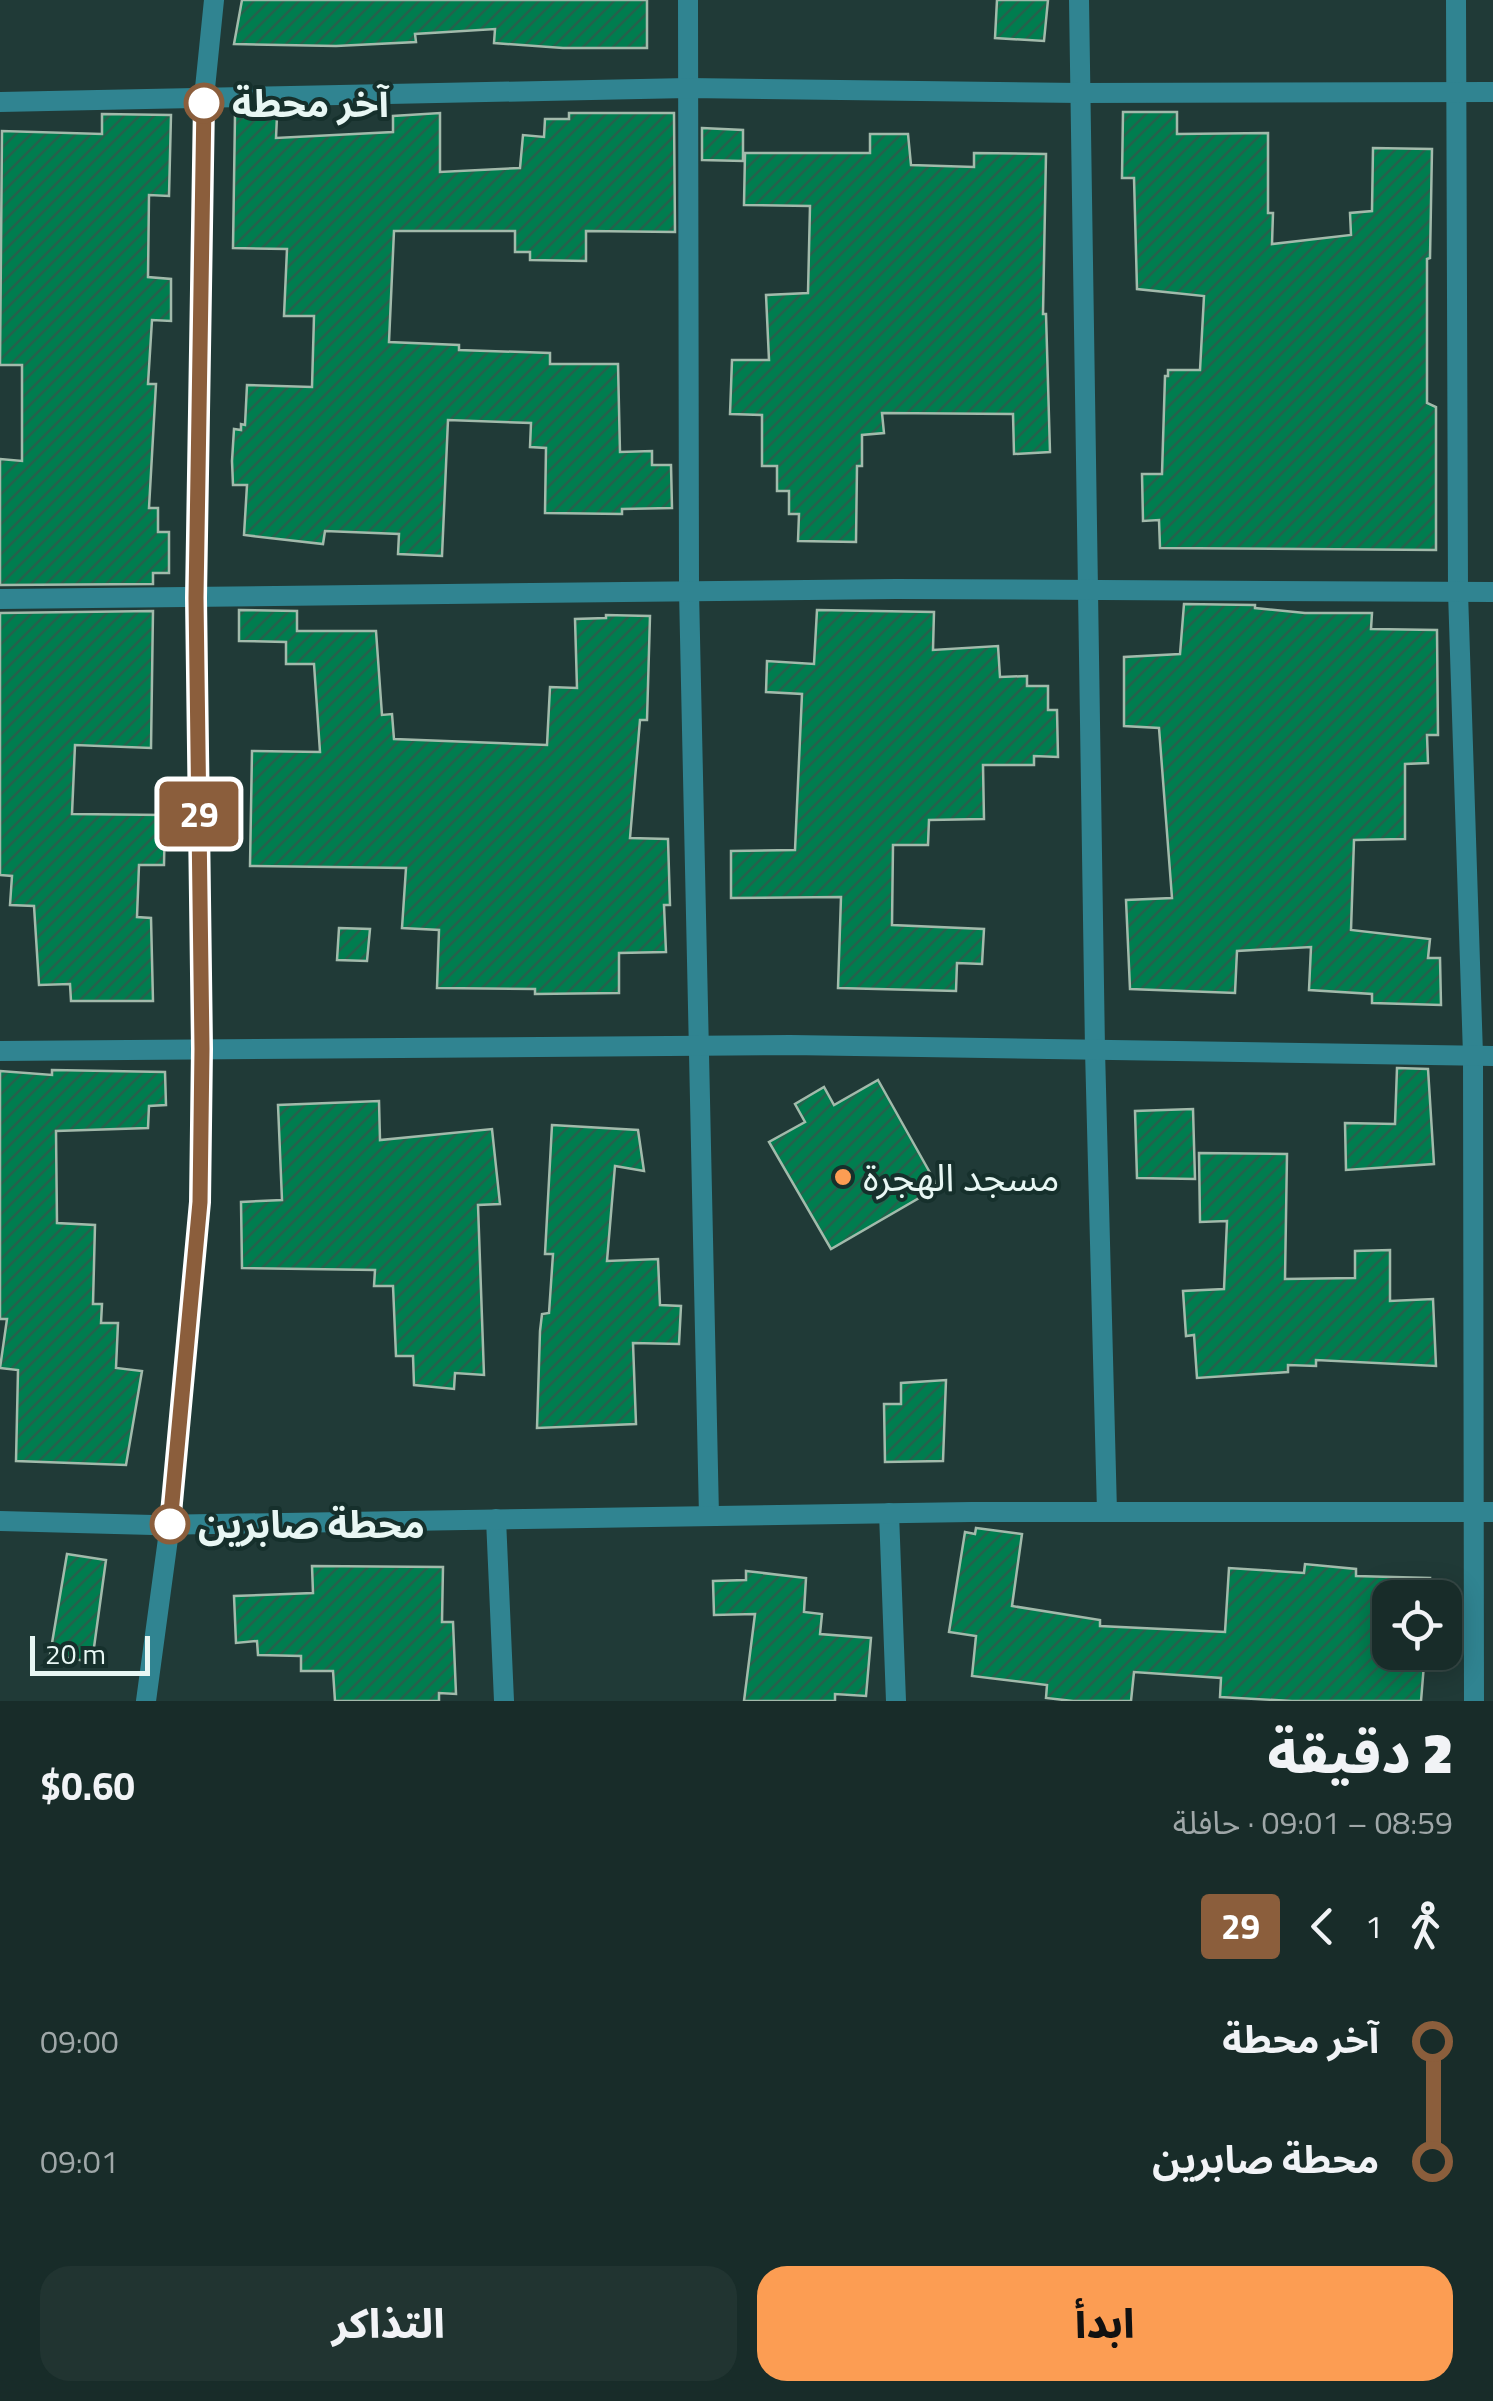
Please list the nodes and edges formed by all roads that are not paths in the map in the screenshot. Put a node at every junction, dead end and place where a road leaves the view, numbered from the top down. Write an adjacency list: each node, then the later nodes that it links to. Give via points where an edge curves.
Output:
1 (214, 0): 9 (street)
2 (688, 0): 5 (street)
3 (1079, 0): 8 (street)
4 (1456, 0): 6 (street)
5 (688, 88): 8 (street); 9 (street); 12 (street)
6 (1458, 92): 7 (street); 8 (street); 13 (street)
7 (1493, 92)
8 (1080, 93): 11 (street)
9 (204, 98): 10 (street); 15 (street)
10 (0, 102)
11 (1089, 590): 12 (street); 13 (street); 20 (street)
12 (690, 591): 15 (street); 17 (street)
13 (1458, 592): 14 (street); 21 (street)
14 (1493, 592)
15 (196, 598): 16 (street); 18 (street)
16 (0, 599)
17 (698, 1046): 18 (street); 20 (street); 25 (street)
18 (202, 1049): 19 (street); 28 (street, via 200,1202)
19 (0, 1050)
20 (1095, 1050): 21 (street); 23 (street)
21 (1483, 1056): 24 (street)
22 (889, 1512): 23 (street); 25 (street); 31 (street)
23 (1107, 1512): 24 (street)
24 (1484, 1512): 32 (street)
25 (709, 1516): 26 (street)
26 (496, 1518): 28 (street); 30 (street)
27 (0, 1521): 28 (street)
28 (170, 1524): 29 (street)
29 (146, 1701)
30 (504, 1701)
31 (896, 1701)
32 (1474, 1701)

